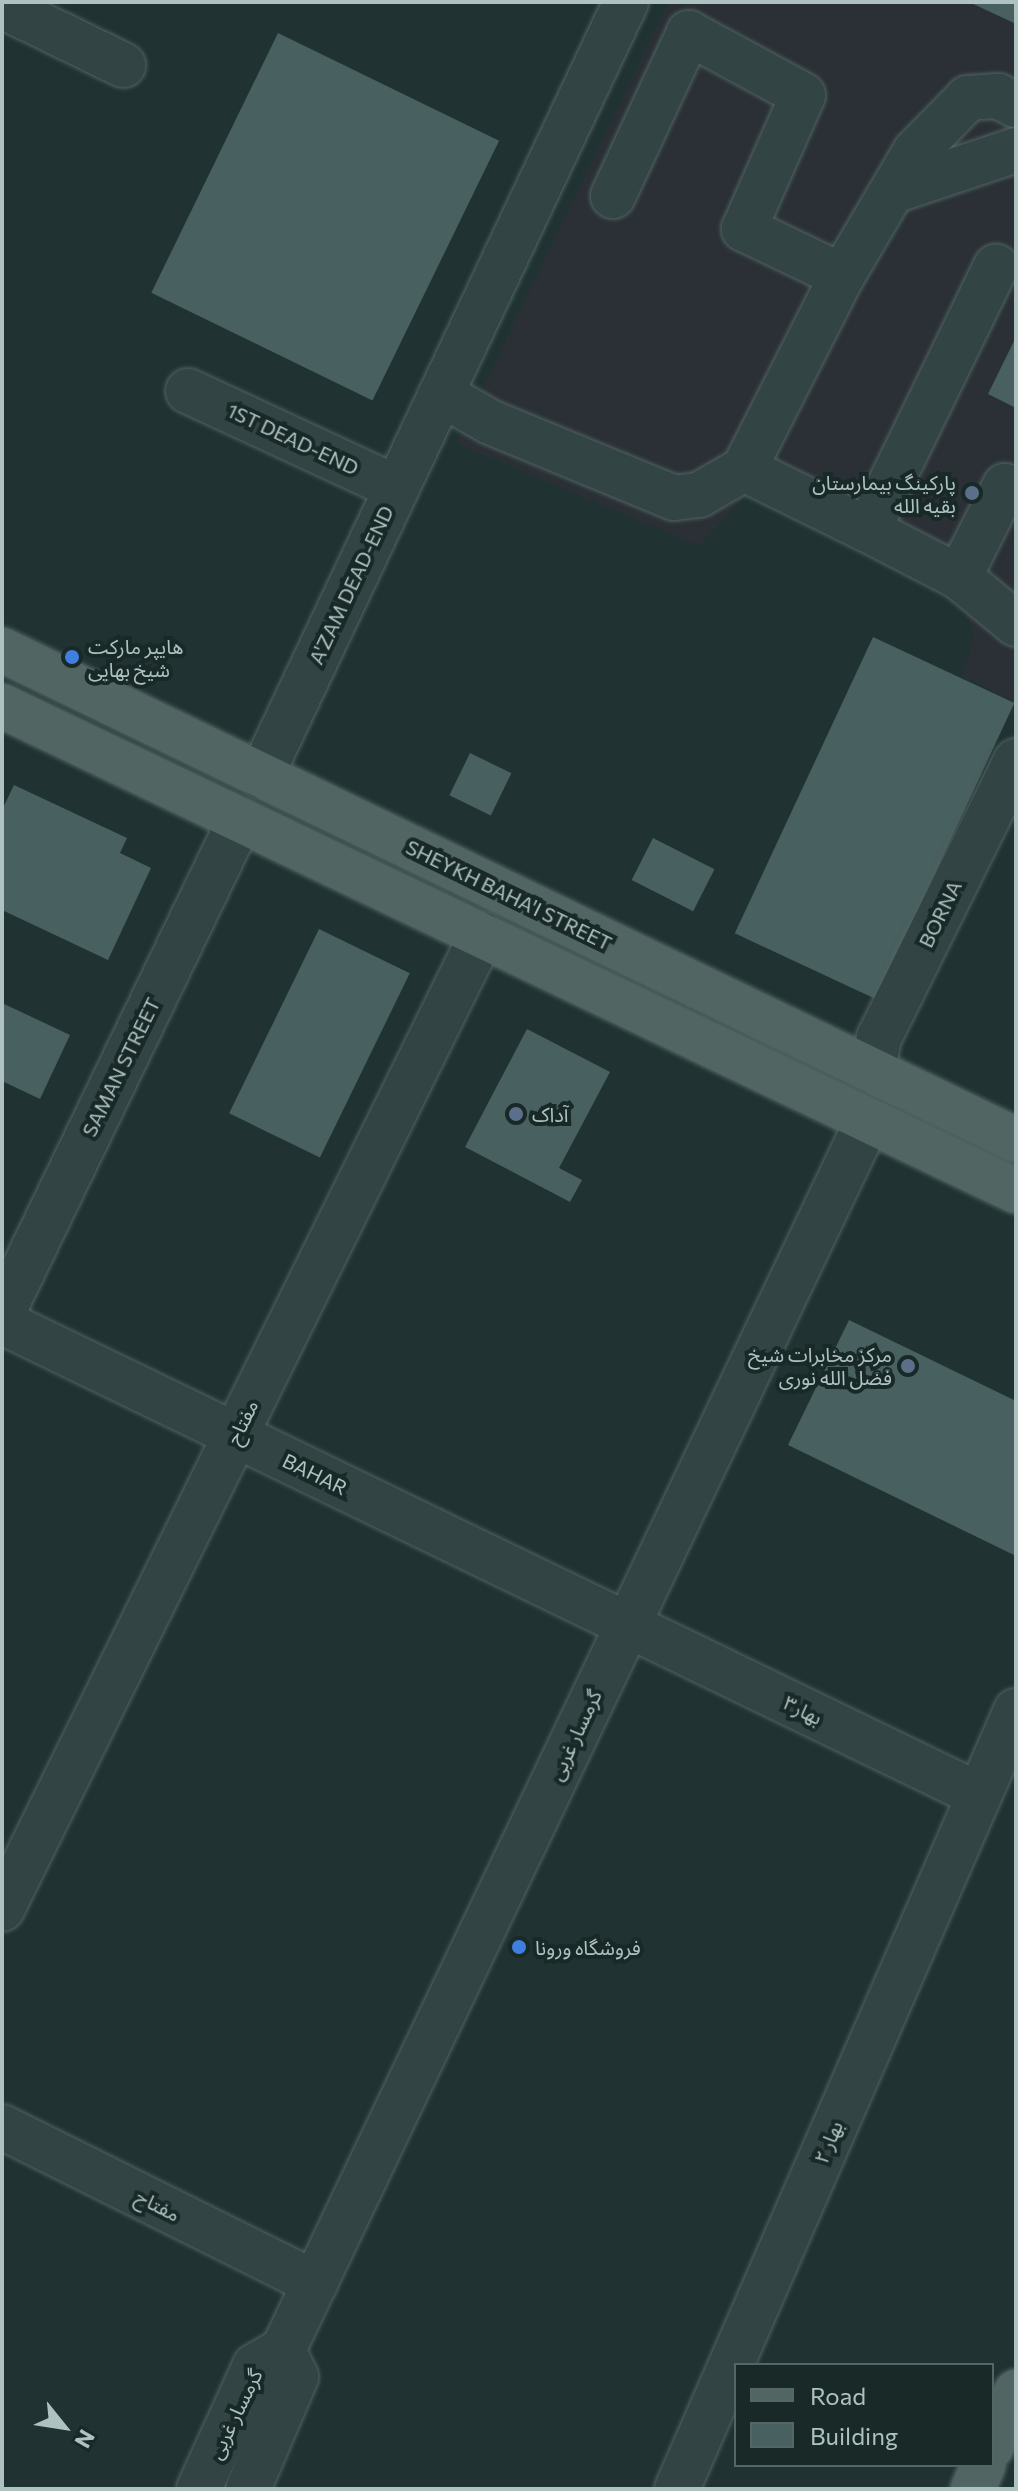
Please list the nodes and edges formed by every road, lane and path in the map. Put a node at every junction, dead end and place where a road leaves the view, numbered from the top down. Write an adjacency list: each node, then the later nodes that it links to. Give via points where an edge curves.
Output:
1 (626, 2): 11 (street, A'ZAM DEAD-END)
2 (2, 6): 3 (street)
3 (123, 65)
4 (1016, 105): 6 (street, via 998,96 968,98 915,152)
5 (1016, 150): 6 (street)
6 (893, 191): 9 (street)
7 (613, 196): 9 (street, via 689,33 803,95 744,229)
8 (996, 266): 15 (street)
9 (842, 276): 12 (street)
10 (188, 391): 13 (street, 1ST DEAD-END)
11 (441, 394): 12 (street, via 490,422 674,498 699,495); 13 (street, A'ZAM DEAD-END)
12 (744, 469): 15 (street)
13 (397, 488): 21 (street, A'ZAM DEAD-END)
14 (1016, 492): 16 (street, via 1005,486)
15 (868, 530): 16 (street)
16 (959, 577): 17 (street)
17 (1012, 610)
18 (2, 650): 21 (main road, SHEYKH BAHA'I STREET)
19 (2, 706): 22 (main road)
20 (1016, 761): 25 (street, BORNA, via 879,1038)
21 (261, 776): 22 (main road); 25 (main road, SHEYKH BAHA'I STREET)
22 (240, 820): 24 (main road); 29 (street, SAMAN STREET)
23 (1016, 821): 25 (street, BORNA, via 905,1049)
24 (482, 935): 26 (main road); 31 (street, مفتاح)
25 (878, 1073): 27 (main road, SHEYKH BAHA'I STREET)
26 (868, 1120): 28 (main road); 32 (street, گرمسار غربی)
27 (1016, 1140)
28 (1016, 1191)
29 (2, 1314)
30 (2, 1322): 31 (street, BAHAR)
31 (236, 1435): 32 (street, BAHAR); 35 (street, مفتاح)
32 (628, 1625): 34 (street, بهار۳); 37 (street, گرمسار غربی)
33 (1016, 1711): 34 (street, بهار ۲)
34 (979, 1795): 44 (street, بهار ۲)
35 (2, 1909)
36 (2, 2127): 37 (street, مفتاح)
37 (315, 2283): 38 (street, گرمسار غربی)
38 (283, 2350): 42 (street, گرمسار غربی, via 255,2366); 43 (street, گرمسار غربی, via 296,2377)
39 (1016, 2392): 40 (main road)
40 (994, 2442)
41 (982, 2467): 45 (main road)
42 (199, 2489)
43 (248, 2489)
44 (677, 2489)
45 (973, 2489)

